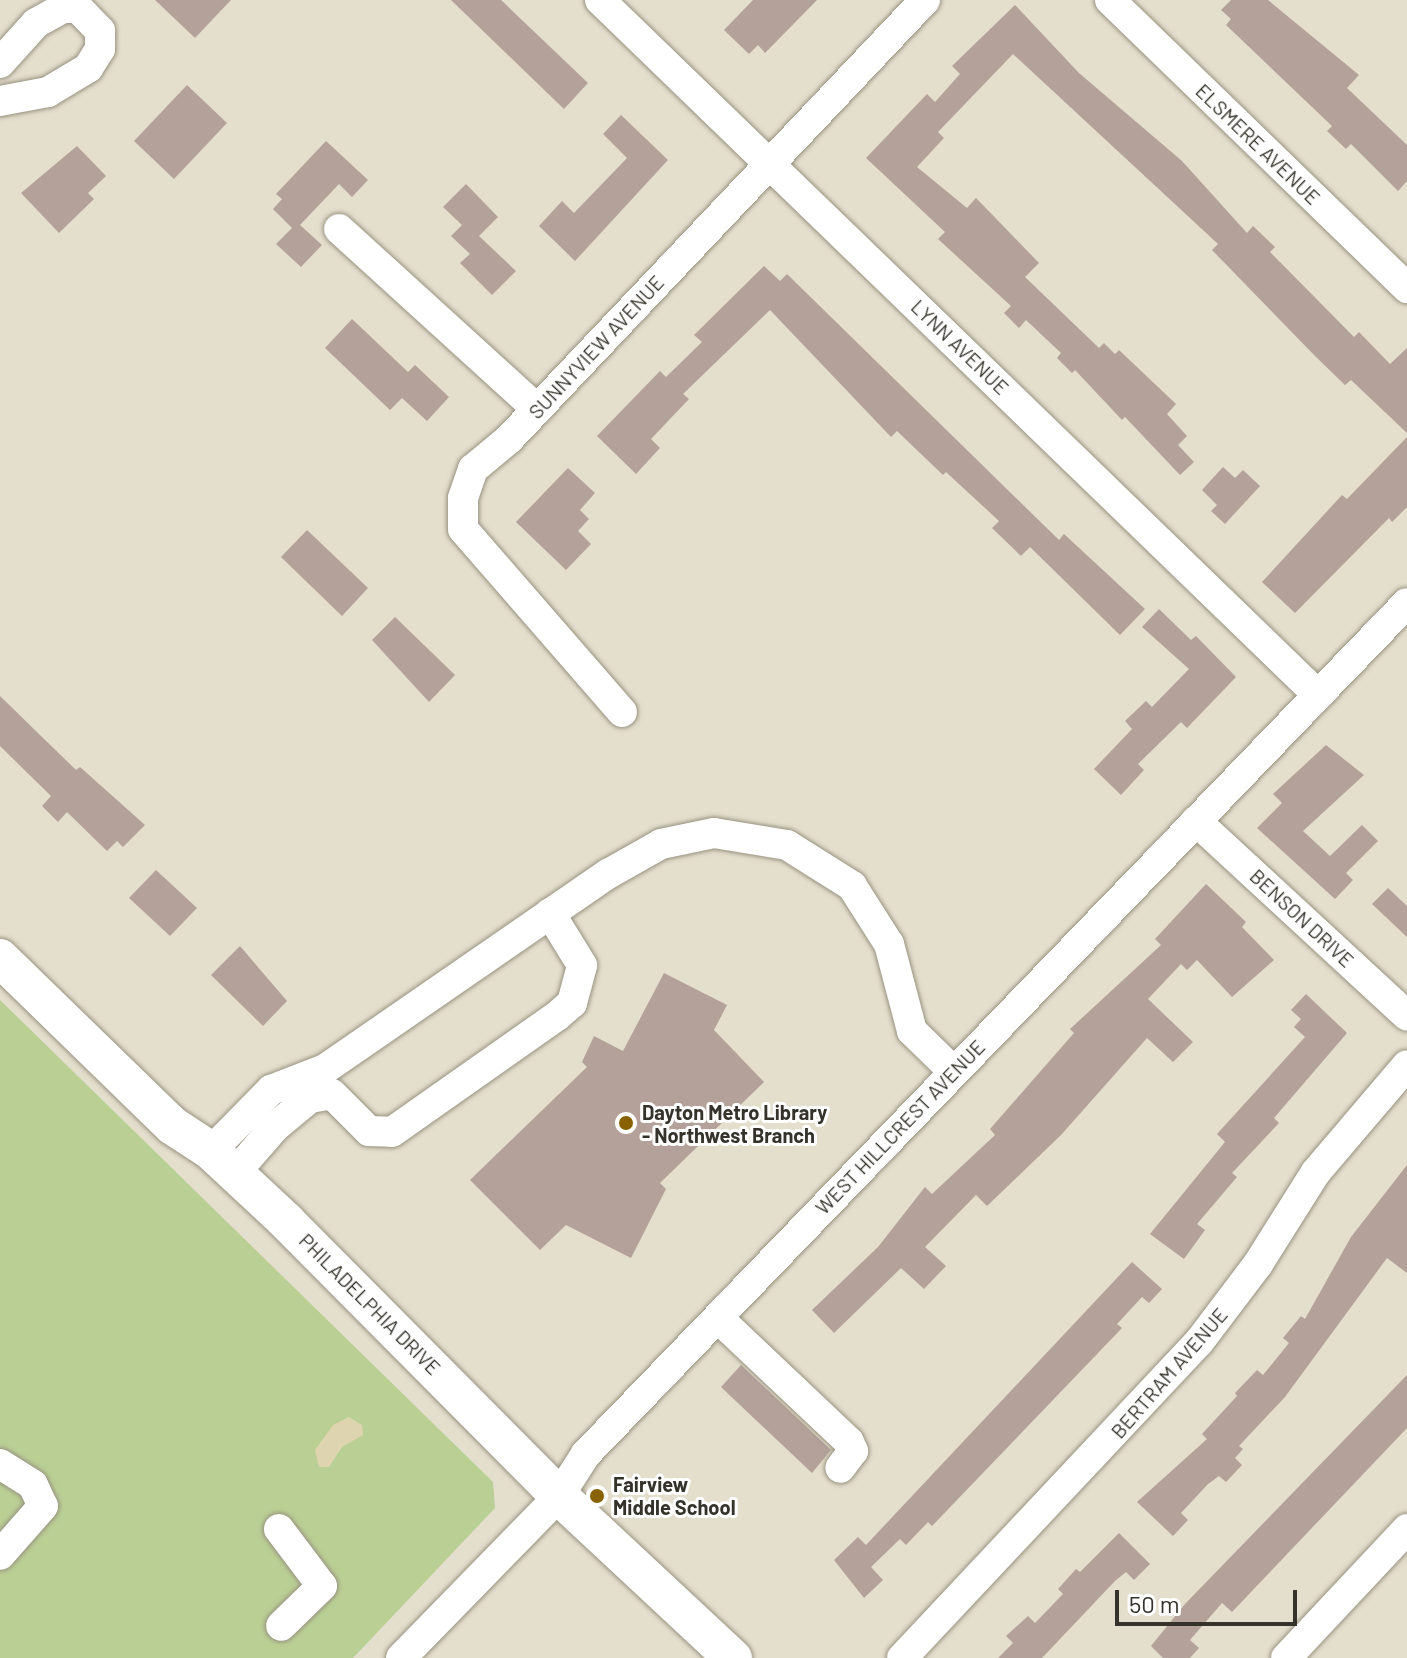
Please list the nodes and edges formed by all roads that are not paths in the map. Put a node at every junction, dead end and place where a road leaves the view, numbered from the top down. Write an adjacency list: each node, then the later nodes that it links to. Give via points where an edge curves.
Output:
1 (600, 0): 6 (street, LYNN AVENUE)
2 (925, 0): 6 (street, SUNNYVIEW AVENUE)
3 (1110, 0): 8 (street, ELSMERE AVENUE)
4 (0, 63): 5 (street, via 36,23 63,8 78,8 100,31 100,49 88,68 48,92)
5 (0, 101)
6 (769, 163): 9 (street, SUNNYVIEW AVENUE); 11 (street, LYNN AVENUE)
7 (339, 229): 9 (street)
8 (1407, 288)
9 (537, 409): 12 (street, SUNNYVIEW AVENUE, via 473,469 463,498 463,529)
10 (1406, 604): 11 (street, WEST HILLCREST AVENUE)
11 (1318, 695): 13 (street, WEST HILLCREST AVENUE)
12 (622, 712)
13 (1196, 821): 16 (street, BENSON DRIVE); 18 (street, WEST HILLCREST AVENUE)
14 (550, 913): 18 (street, via 661,844 738,833 787,845 830,868 870,909 889,944 912,1031); 19 (street); 19 (street, via 582,965 572,1003 557,1016 392,1132 369,1131 332,1094)
15 (0, 958): 20 (main road, PHILADELPHIA DRIVE, via 173,1126)
16 (1407, 1016)
17 (1407, 1065): 31 (street, BERTRAM AVENUE, via 1316,1172 1258,1264 1199,1342)
18 (953, 1071): 21 (street, WEST HILLCREST AVENUE)
19 (311, 1086): 20 (street, via 271,1090)
20 (223, 1162): 24 (main road, PHILADELPHIA DRIVE)
21 (718, 1318): 23 (street, via 849,1442 853,1451); 24 (street, WEST HILLCREST AVENUE, via 586,1454)
22 (0, 1464): 27 (street, via 33,1485 43,1506)
23 (840, 1468)
24 (559, 1496): 29 (street, WEST HILLCREST AVENUE); 30 (main road, PHILADELPHIA DRIVE)
25 (279, 1529): 28 (street, via 322,1586)
26 (1407, 1529): 32 (street)
27 (0, 1555)
28 (281, 1626)
29 (401, 1658)
30 (733, 1658)
31 (902, 1658)
32 (1286, 1658)

